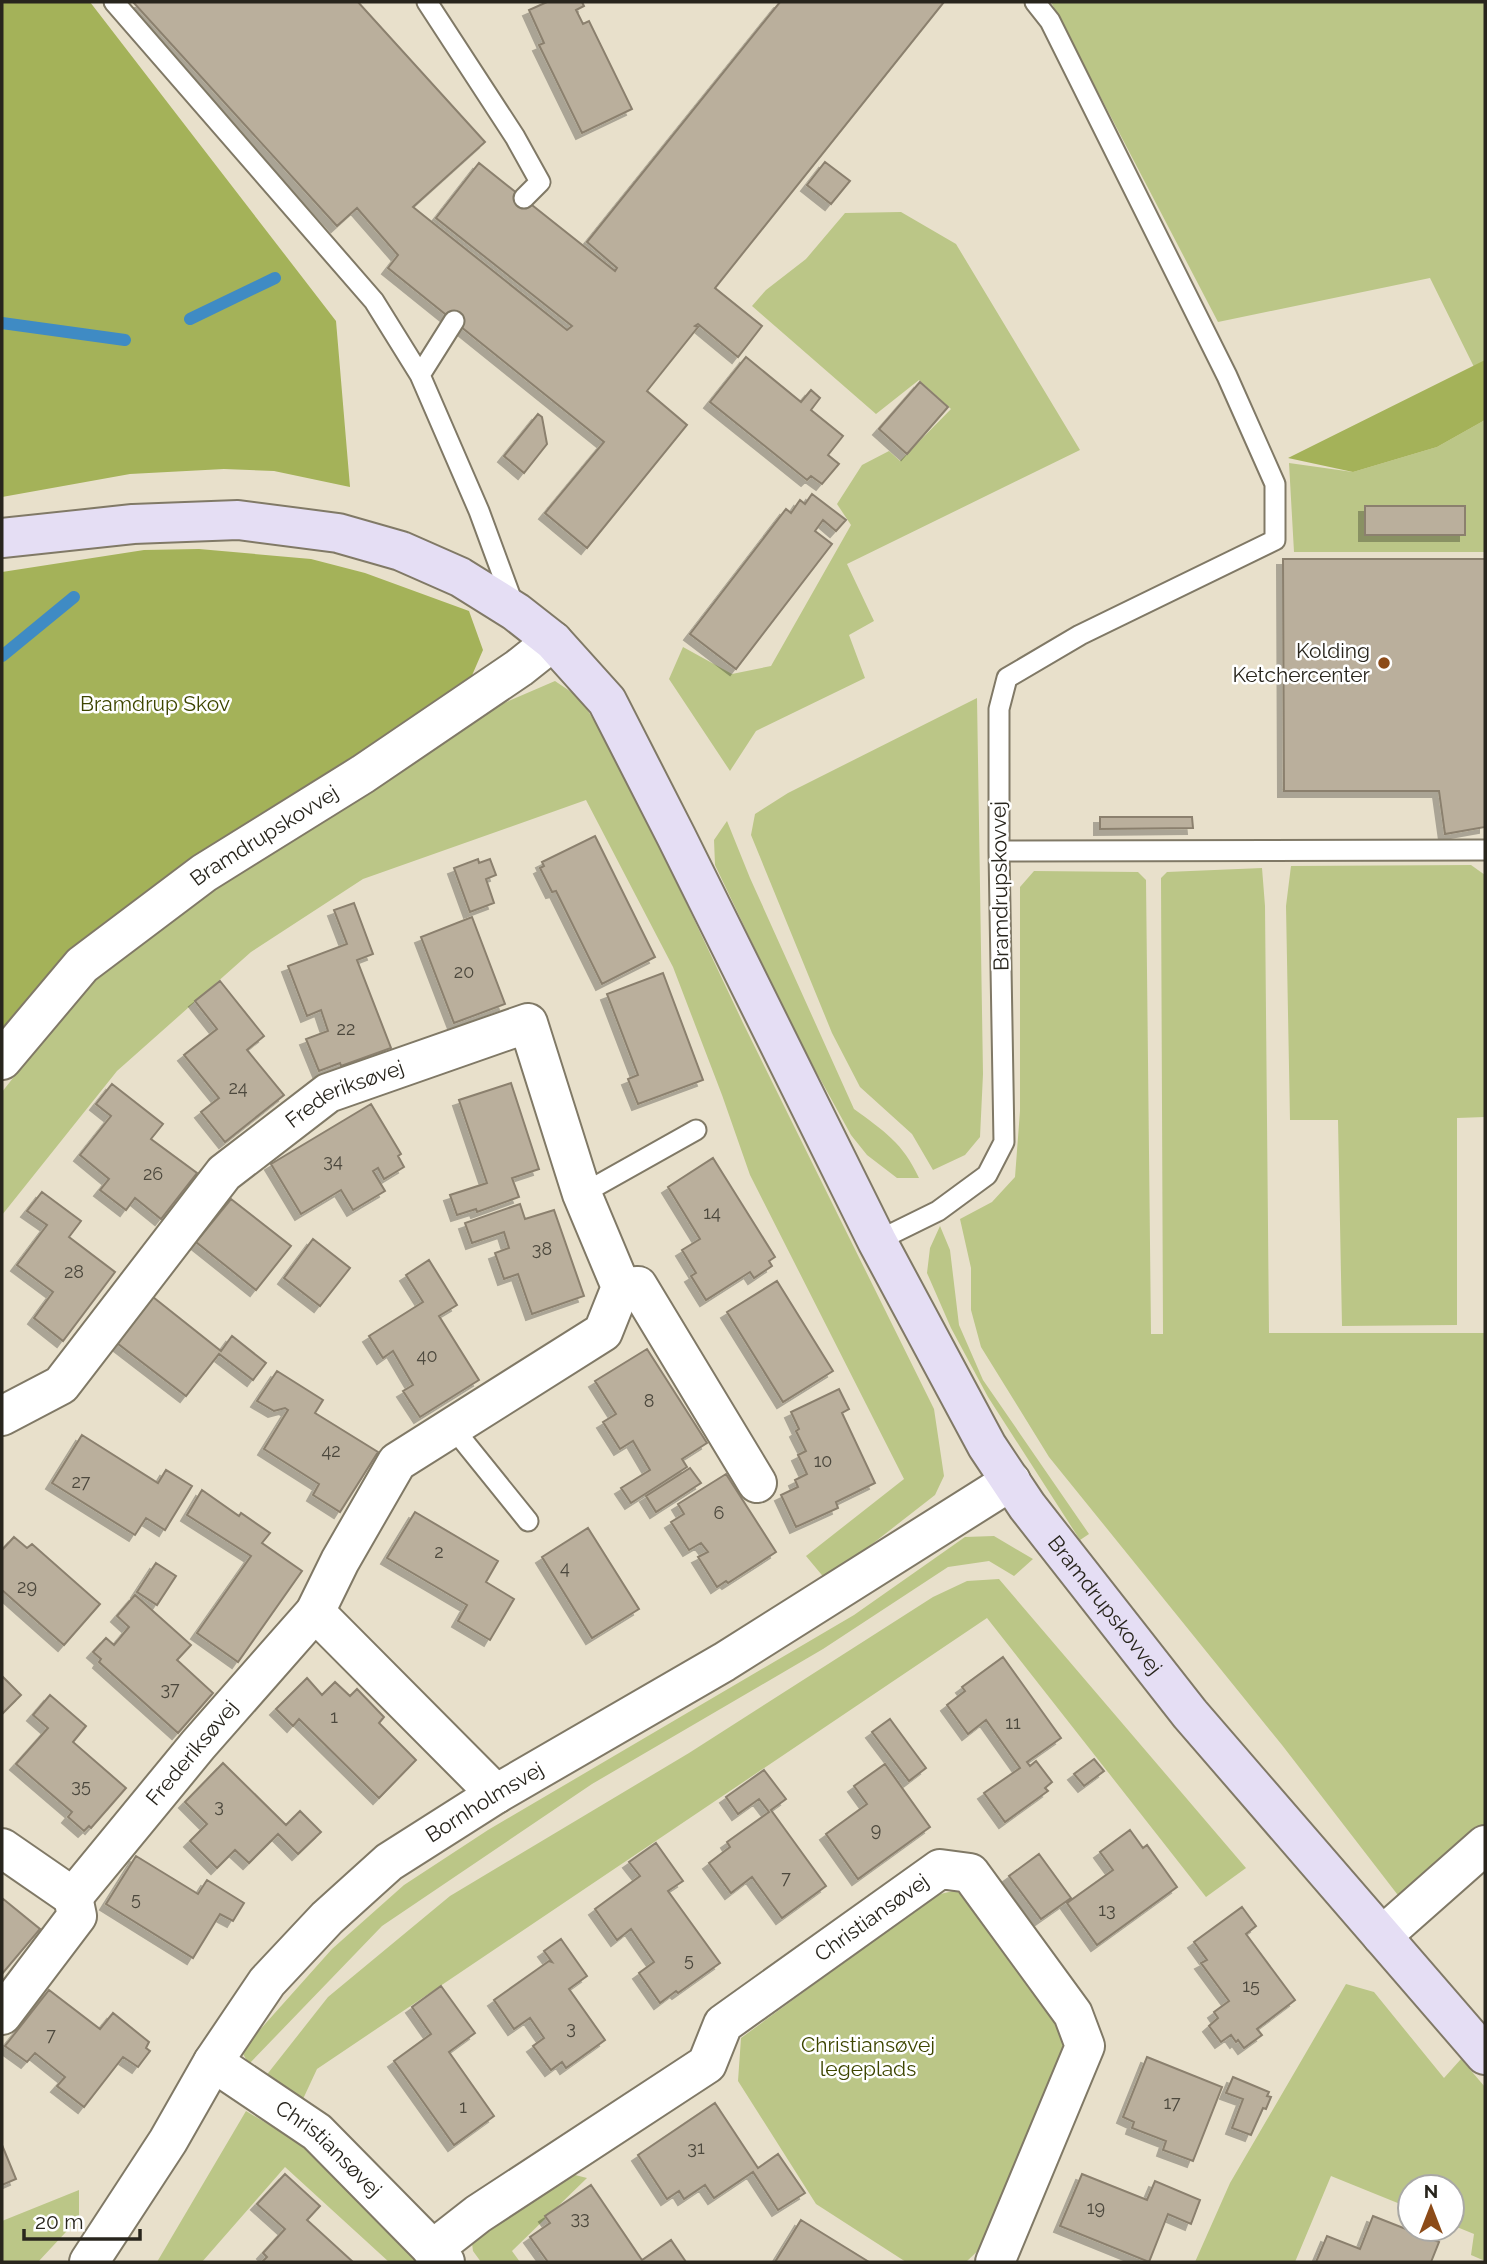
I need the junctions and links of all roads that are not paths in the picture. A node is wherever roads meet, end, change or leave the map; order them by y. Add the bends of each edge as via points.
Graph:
1 (114, 2) edge
2 (427, 2) edge
3 (1035, 2) edge
4 (524, 198) dead end
5 (454, 321) dead end
6 (420, 375) junction
7 (2, 538) edge
8 (516, 612) junction
9 (553, 641) junction
10 (1485, 850) edge
11 (999, 851) junction
12 (2, 1060) edge
13 (696, 1130) dead end
14 (582, 1194) junction
15 (877, 1241) junction
16 (621, 1287) junction
17 (2, 1416) edge
18 (453, 1427) junction
19 (1011, 1481) junction
20 (757, 1483) dead end
21 (527, 1521) dead end
22 (315, 1612) junction
23 (496, 1794) junction
24 (1485, 1844) edge
25 (2, 1848) edge
26 (72, 1897) junction
27 (1382, 1936) junction
28 (2, 2015) edge
29 (1485, 2055) edge
30 (213, 2062) junction
31 (439, 2256) edge
32 (89, 2262) edge
33 (995, 2262) edge

1 - 6 lane via 374,301
2 - 4 lane via 540,182
3 - 11 lane, Bramdrupskovvej via 1050,21 1227,376 1275,484 1275,540 1080,635 1007,677 999,709
5 - 6 lane
6 - 8 lane via 480,511
7 - 8 street, Bramdrupskovvej via 133,524 238,520 338,533 401,551 460,577
8 - 9 street, Bramdrupskovvej
9 - 12 street, Bramdrupskovvej via 363,774 204,873 82,965
9 - 15 street, Bramdrupskovvej via 607,701
10 - 11 lane
11 - 15 lane, Bramdrupskovvej via 1004,1142 987,1175 946,1206
13 - 14 lane
14 - 16 street, Frederiksøvej
14 - 17 street, Frederiksøvej via 528,1023 328,1093 224,1173 61,1385
15 - 19 street, Bramdrupskovvej via 987,1446
16 - 18 street, Frederiksøvej via 603,1332
16 - 20 street via 638,1286
18 - 21 lane
18 - 22 street, Frederiksøvej via 397,1462
19 - 23 street, Bornholmsvej via 724,1662
19 - 27 street, Bramdrupskovvej via 1190,1714
22 - 23 street
22 - 26 street, Frederiksøvej
23 - 30 street, Bornholmsvej via 389,1862 327,1918 267,1982
24 - 27 street
25 - 26 street
26 - 28 street via 76,1916
27 - 29 street, Bramdrupskovvej
30 - 31 street, Christiansøvej via 317,2132
30 - 32 street, Bornholmsvej
31 - 33 street, Christiansøvej via 478,2214 707,2064 723,2024 940,1869 970,1873 1073,2014 1085,2046

